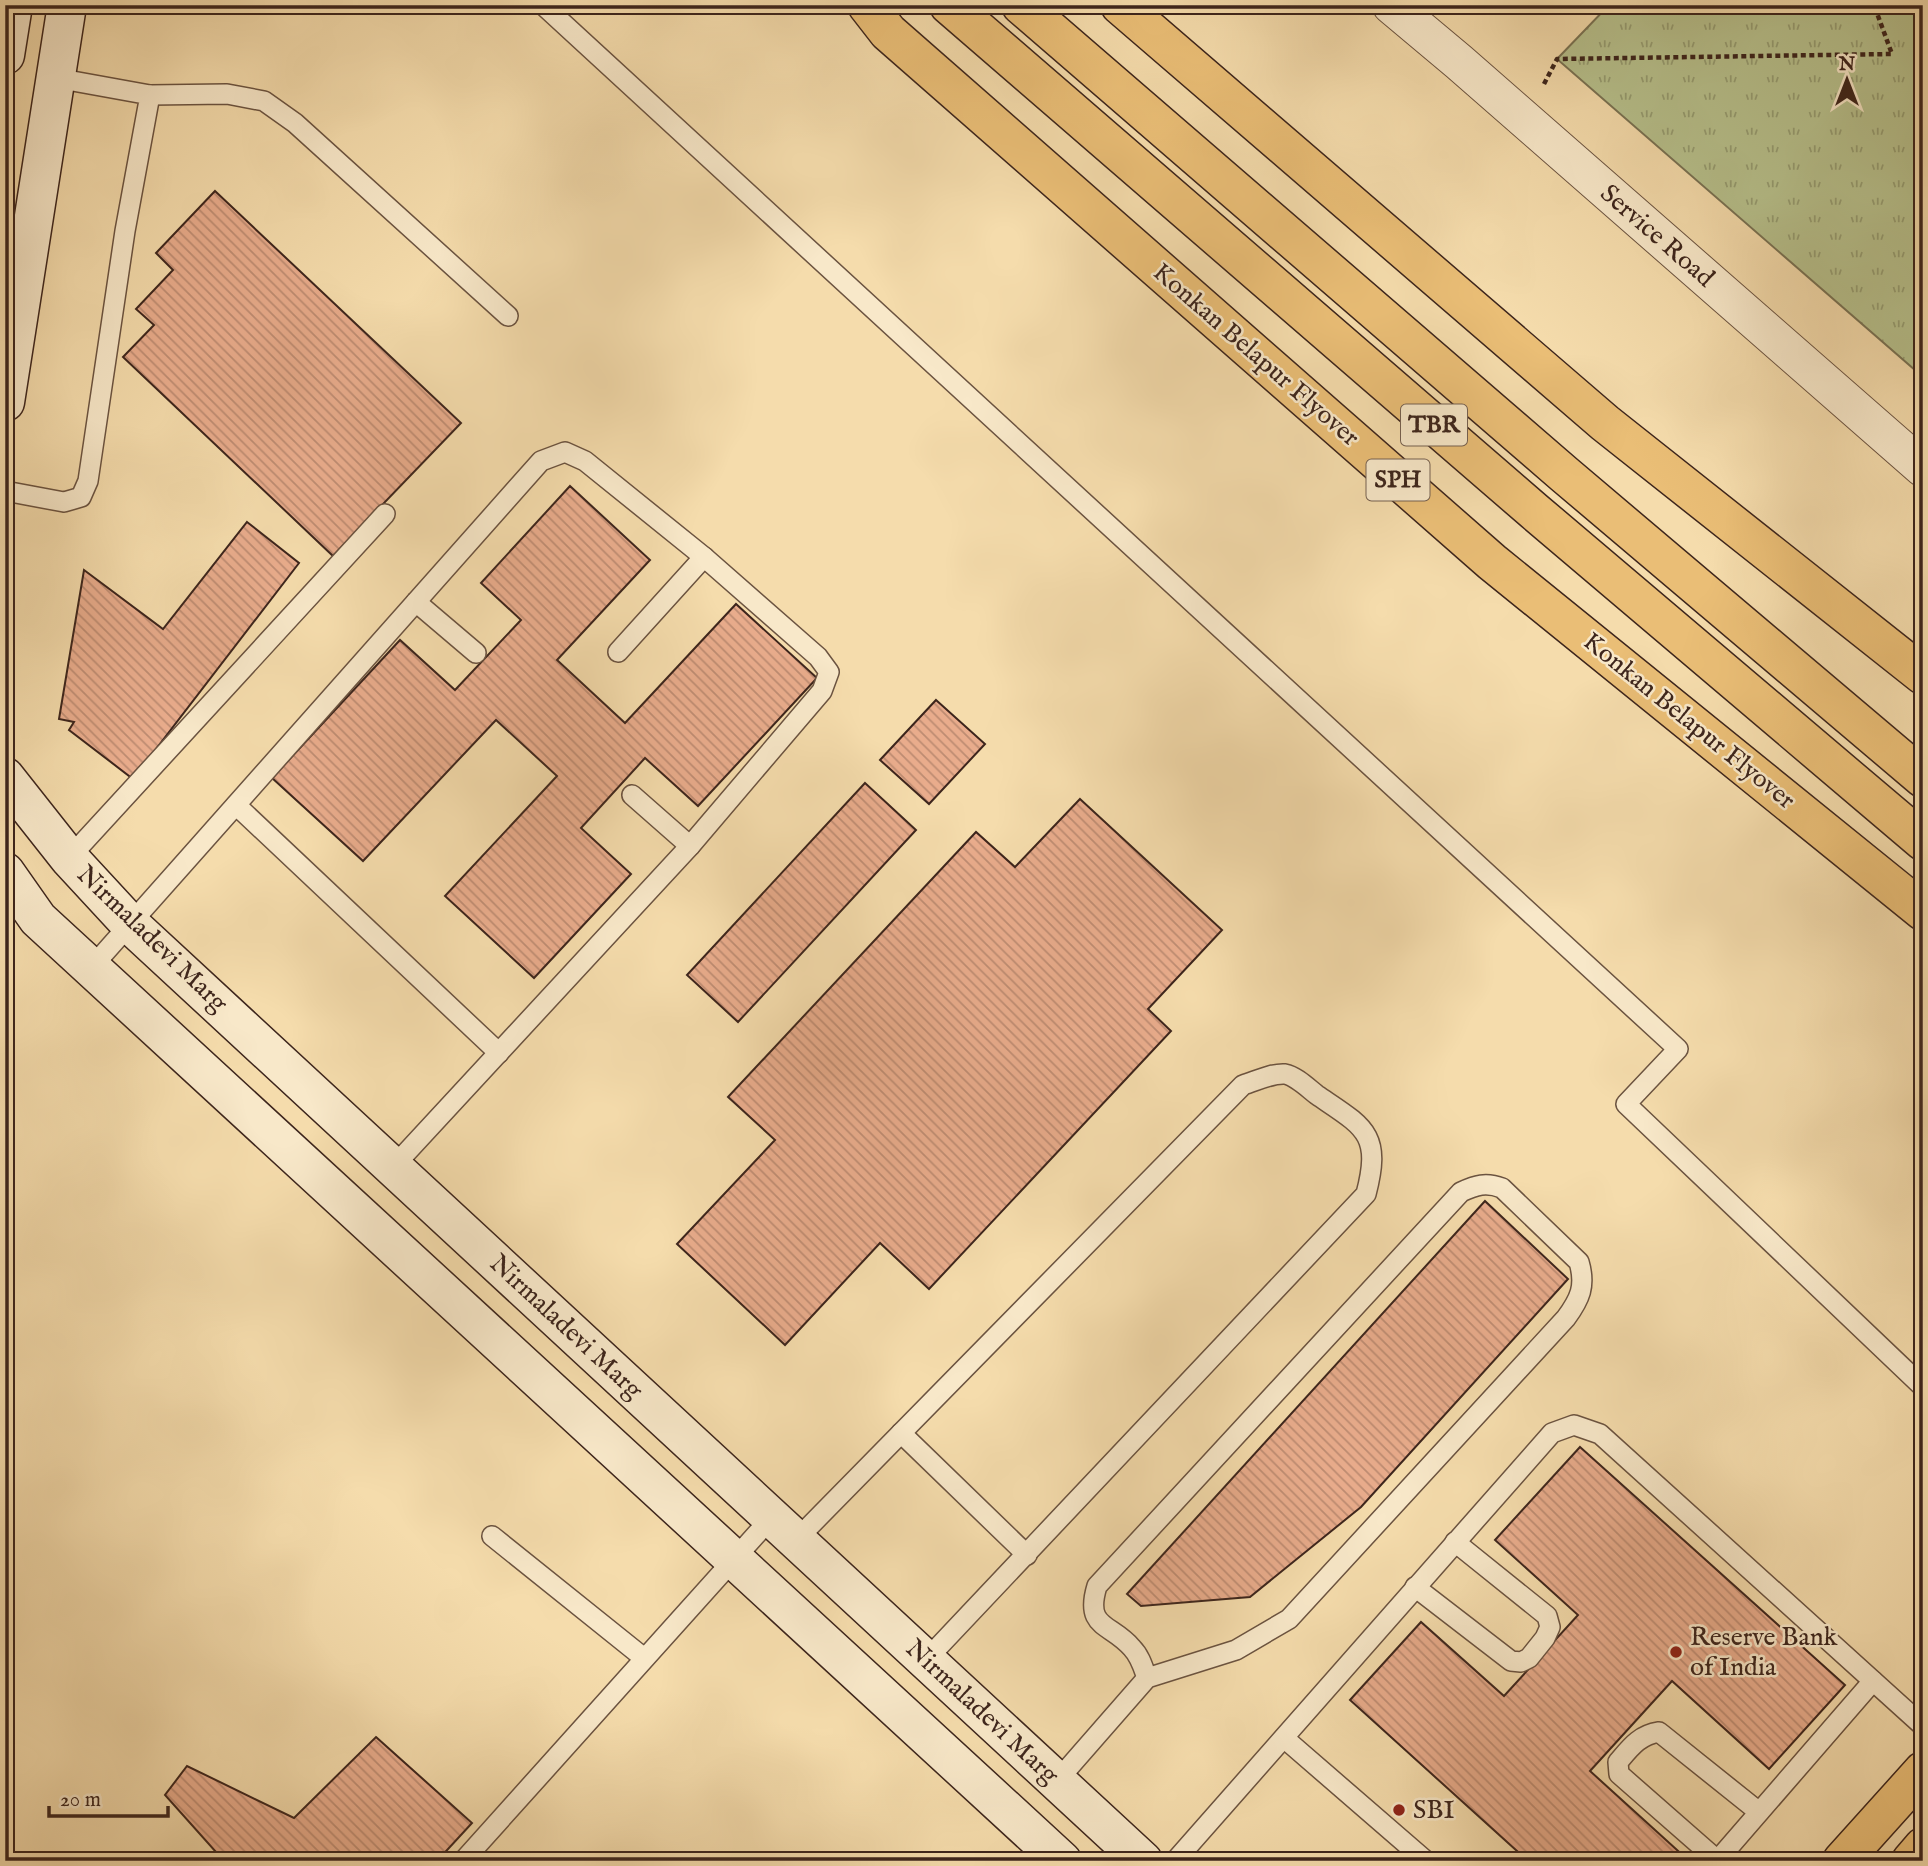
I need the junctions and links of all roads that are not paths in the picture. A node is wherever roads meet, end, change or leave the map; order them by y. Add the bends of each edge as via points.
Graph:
1 (13, 5) edge
2 (67, 5) edge
3 (543, 5) edge
4 (949, 5) edge
5 (1021, 5) edge
6 (1121, 5) edge
7 (1391, 5) edge
8 (877, 18) edge
9 (5, 55) edge
10 (56, 78) junction
11 (150, 95) junction
12 (508, 316) dead end
13 (5, 402) edge
14 (1923, 468) edge
15 (5, 491) edge
16 (385, 514) dead end
17 (704, 557) junction
18 (416, 603) junction
19 (618, 652) dead end
20 (476, 653) dead end
21 (1923, 675) edge
22 (5, 777) edge
23 (1923, 778) edge
24 (632, 795) dead end
25 (236, 805) junction
26 (1923, 841) edge
27 (690, 846) junction
28 (69, 858) junction
29 (5, 872) edge
30 (1923, 911) edge
31 (130, 924) junction
32 (91, 968) junction
33 (499, 1053) junction
34 (393, 1167) junction
35 (1923, 1387) edge
36 (901, 1433) junction
37 (784, 1528) junction
38 (492, 1536) dead end
39 (1455, 1542) junction
40 (1027, 1555) junction
41 (733, 1558) junction
42 (1415, 1587) junction
43 (643, 1658) junction
44 (926, 1660) junction
45 (1147, 1678) junction
46 (1873, 1681) junction
47 (1923, 1726) edge
48 (1284, 1738) junction
49 (1923, 1771) edge
50 (1057, 1782) junction
51 (1759, 1812) junction
52 (1923, 1847) edge
53 (1717, 1860) edge
54 (463, 1861) edge
55 (1062, 1861) edge
56 (1143, 1861) edge
57 (1175, 1861) edge
58 (1426, 1861) edge
59 (1842, 1861) edge
60 (1911, 1861) edge

1 - 9 main road
2 - 10 main road
3 - 35 lane via 1678,1049 1626,1104
4 - 26 main road, TBR
5 - 23 main road, TBR
6 - 21 main road via 1605,423
7 - 14 street, Service Road
8 - 30 main road, Konkan Belapur Flyover / SPH via 1492,562
10 - 11 lane
10 - 13 main road
11 - 12 lane via 227,94 264,101 295,123
11 - 15 lane via 88,481 81,497 64,502
16 - 28 lane
17 - 18 lane via 585,461 565,452 541,461
17 - 19 lane
17 - 27 lane via 818,656 829,672 822,691
18 - 20 lane
18 - 25 lane
22 - 28 main road, Nirmaladevi Marg
24 - 27 lane
25 - 31 lane
25 - 33 lane
27 - 33 lane
28 - 31 main road, Nirmaladevi Marg
29 - 32 main road, Nirmaladevi Marg via 38,919
31 - 32 lane
31 - 34 main road, Nirmaladevi Marg
32 - 41 main road, Nirmaladevi Marg
33 - 34 lane
34 - 37 main road, Nirmaladevi Marg
36 - 37 lane
36 - 40 lane
36 - 40 lane via 1243,1085 1288,1074 1360,1124 1373,1150 1366,1194
37 - 41 lane
37 - 44 main road, Nirmaladevi Marg
38 - 43 lane
39 - 42 lane
39 - 42 lane via 1547,1616 1550,1627 1545,1639 1529,1658 1511,1661
39 - 46 lane via 1552,1433 1574,1425 1600,1434
40 - 44 lane
41 - 43 lane
41 - 55 main road, Nirmaladevi Marg
42 - 48 lane
43 - 54 lane
44 - 50 main road, Nirmaladevi Marg
45 - 45 lane via 1236,1650 1289,1619 1575,1306 1583,1290 1579,1262 1502,1188 1489,1183 1461,1192 1097,1586 1092,1604 1097,1619 1131,1646
45 - 50 lane
46 - 47 lane
46 - 51 lane
48 - 57 lane
48 - 58 lane
49 - 59 main road
50 - 56 main road, Nirmaladevi Marg
51 - 53 lane
51 - 53 lane via 1659,1732 1648,1733 1630,1747 1618,1762 1619,1774
52 - 60 main road

